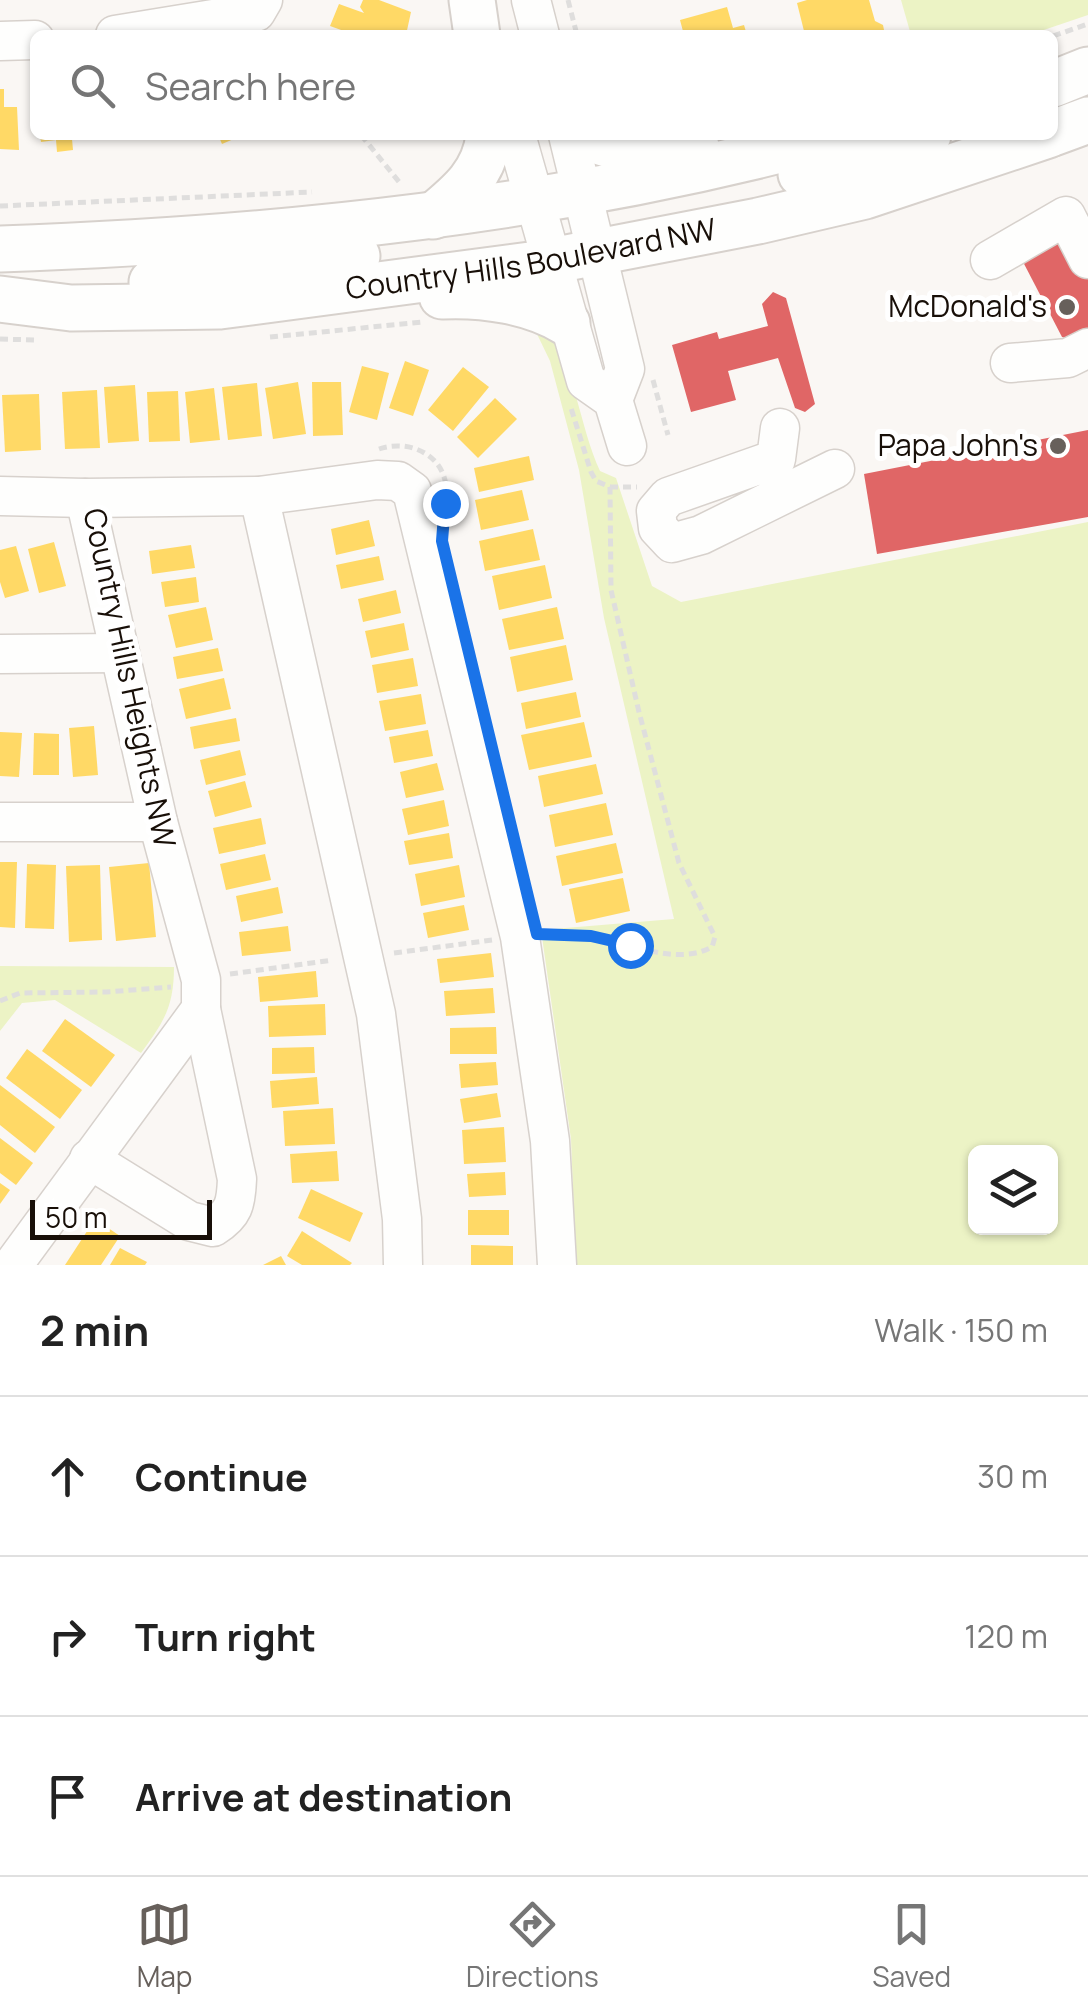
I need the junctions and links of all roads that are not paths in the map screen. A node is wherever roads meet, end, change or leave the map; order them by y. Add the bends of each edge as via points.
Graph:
1 (262, 0) edge
2 (476, 0) edge
3 (530, 0) edge
4 (145, 30) edge
5 (477, 30) edge
6 (487, 30) edge
7 (539, 30) edge
8 (30, 40) edge
9 (0, 41) edge
10 (1088, 68) edge
11 (1058, 75) edge
12 (1058, 82) edge
13 (1088, 120) edge
14 (1058, 131) edge
15 (488, 140) edge
16 (517, 140) edge
17 (569, 140) edge
18 (595, 140) edge
19 (724, 140) edge
20 (819, 140) edge
21 (912, 140) edge
22 (1032, 140) edge
23 (417, 201) junction
24 (591, 225) junction
25 (543, 228) junction
26 (0, 249) edge
27 (1088, 258) edge
28 (990, 260) dead end
29 (8, 299) edge
30 (235, 304) junction
31 (567, 323) junction
32 (1088, 348) edge
33 (1010, 363) dead end
34 (613, 400) junction
35 (780, 428) dead end
36 (627, 446) dead end
37 (836, 469) dead end
38 (0, 496) edge
39 (258, 496) junction
40 (85, 498) junction
41 (120, 653) junction
42 (0, 654) edge
43 (0, 822) edge
44 (158, 822) junction
45 (190, 998) junction
46 (88, 1159) junction
47 (13, 1265) edge
48 (403, 1265) edge
49 (557, 1265) edge

1 - 4 street via 256,12
2 - 5 main road
2 - 6 street
3 - 7 street
8 - 9 street
10 - 11 main road
10 - 12 main road
13 - 14 main road, Country Hills Boulevard NW
15 - 23 main road via 479,172 459,194
16 - 25 street
17 - 24 street
18 - 19 main road via 658,150
20 - 24 main road, Country Hills Boulevard NW via 761,156
21 - 24 main road via 757,187
22 - 24 main road, Country Hills Boulevard NW via 866,196 758,221
23 - 25 main road, Country Hills Boulevard NW
23 - 26 main road, Country Hills Boulevard NW via 300,232
24 - 25 main road, Country Hills Boulevard NW
24 - 25 main road via 570,214
24 - 34 street via 624,369
25 - 29 main road
25 - 30 main road, Country Hills Boulevard NW
25 - 31 street
27 - 28 street via 1066,216
29 - 30 main road, Country Hills Boulevard NW via 71,308
30 - 31 main road via 458,295 535,308
31 - 34 street via 586,381
32 - 33 street via 1068,358
34 - 36 street
35 - 37 street via 776,459 668,497 656,511 658,528 672,543 702,536
38 - 40 street
39 - 40 street, Country Hills Heights NW
39 - 48 street via 376,1014
39 - 49 street, Country Hills Heights NW via 377,480 398,481 412,491 520,937 550,1142
40 - 41 street, Country Hills Heights NW
41 - 42 street
41 - 44 street, Country Hills Heights NW
43 - 44 street
44 - 45 street, Country Hills Heights NW via 201,980
45 - 46 street
45 - 46 street, Country Hills Heights NW via 237,1179 230,1216 212,1227 189,1221
46 - 47 street

